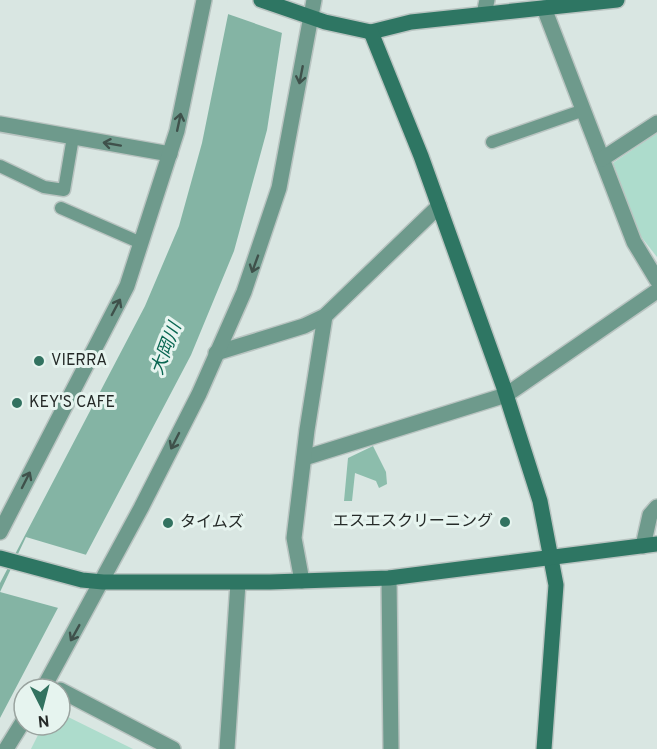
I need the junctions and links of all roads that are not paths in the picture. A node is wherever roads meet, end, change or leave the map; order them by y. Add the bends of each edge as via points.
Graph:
1 (204, 0) edge
2 (261, 0) edge
3 (314, 0) edge
4 (617, 0) edge
5 (486, 7) edge
6 (544, 8) junction
7 (312, 17) junction
8 (371, 32) junction
9 (584, 110) junction
10 (657, 123) edge
11 (0, 124) edge
12 (73, 137) junction
13 (492, 142) dead end
14 (170, 154) junction
15 (602, 159) junction
16 (0, 166) edge
17 (439, 206) junction
18 (61, 208) dead end
19 (141, 243) junction
20 (657, 280) edge
21 (657, 291) edge
22 (325, 316) junction
23 (216, 353) junction
24 (506, 395) junction
25 (304, 458) junction
26 (657, 507) edge
27 (0, 532) edge
28 (650, 545) edge
29 (552, 557) junction
30 (4, 560) edge
31 (389, 578) junction
32 (302, 581) junction
33 (103, 582) junction
34 (238, 583) junction
35 (57, 677) edge
36 (72, 698) edge
37 (172, 749) edge
38 (227, 749) edge
39 (391, 749) edge
40 (544, 749) edge

14 -> 1 street
2 - 7 street
3 - 7 street
4 - 6 street
5 - 6 street
5 - 8 street
6 - 9 street
7 - 8 street
7 -> 23 street via 279,188 244,292
8 - 17 street
9 - 13 lane
9 - 15 street
10 - 15 street
11 - 12 street
14 -> 12 street
12 - 16 lane via 63,190 44,187
14 - 19 street
15 - 20 street via 634,242
17 - 22 street
17 - 24 street
18 - 19 lane
27 -> 19 street via 76,374 127,286
21 - 24 street
22 - 23 street
22 - 25 street
23 -> 33 street
24 - 25 street
24 - 29 street via 540,501
25 - 32 street via 294,538
26 - 28 street via 650,515
28 - 29 street
29 - 31 street
29 - 40 street via 556,585
30 - 33 street
31 - 32 street
31 - 39 street
32 - 34 street
33 - 34 street
33 -> 35 street
34 - 38 street
36 - 37 street

